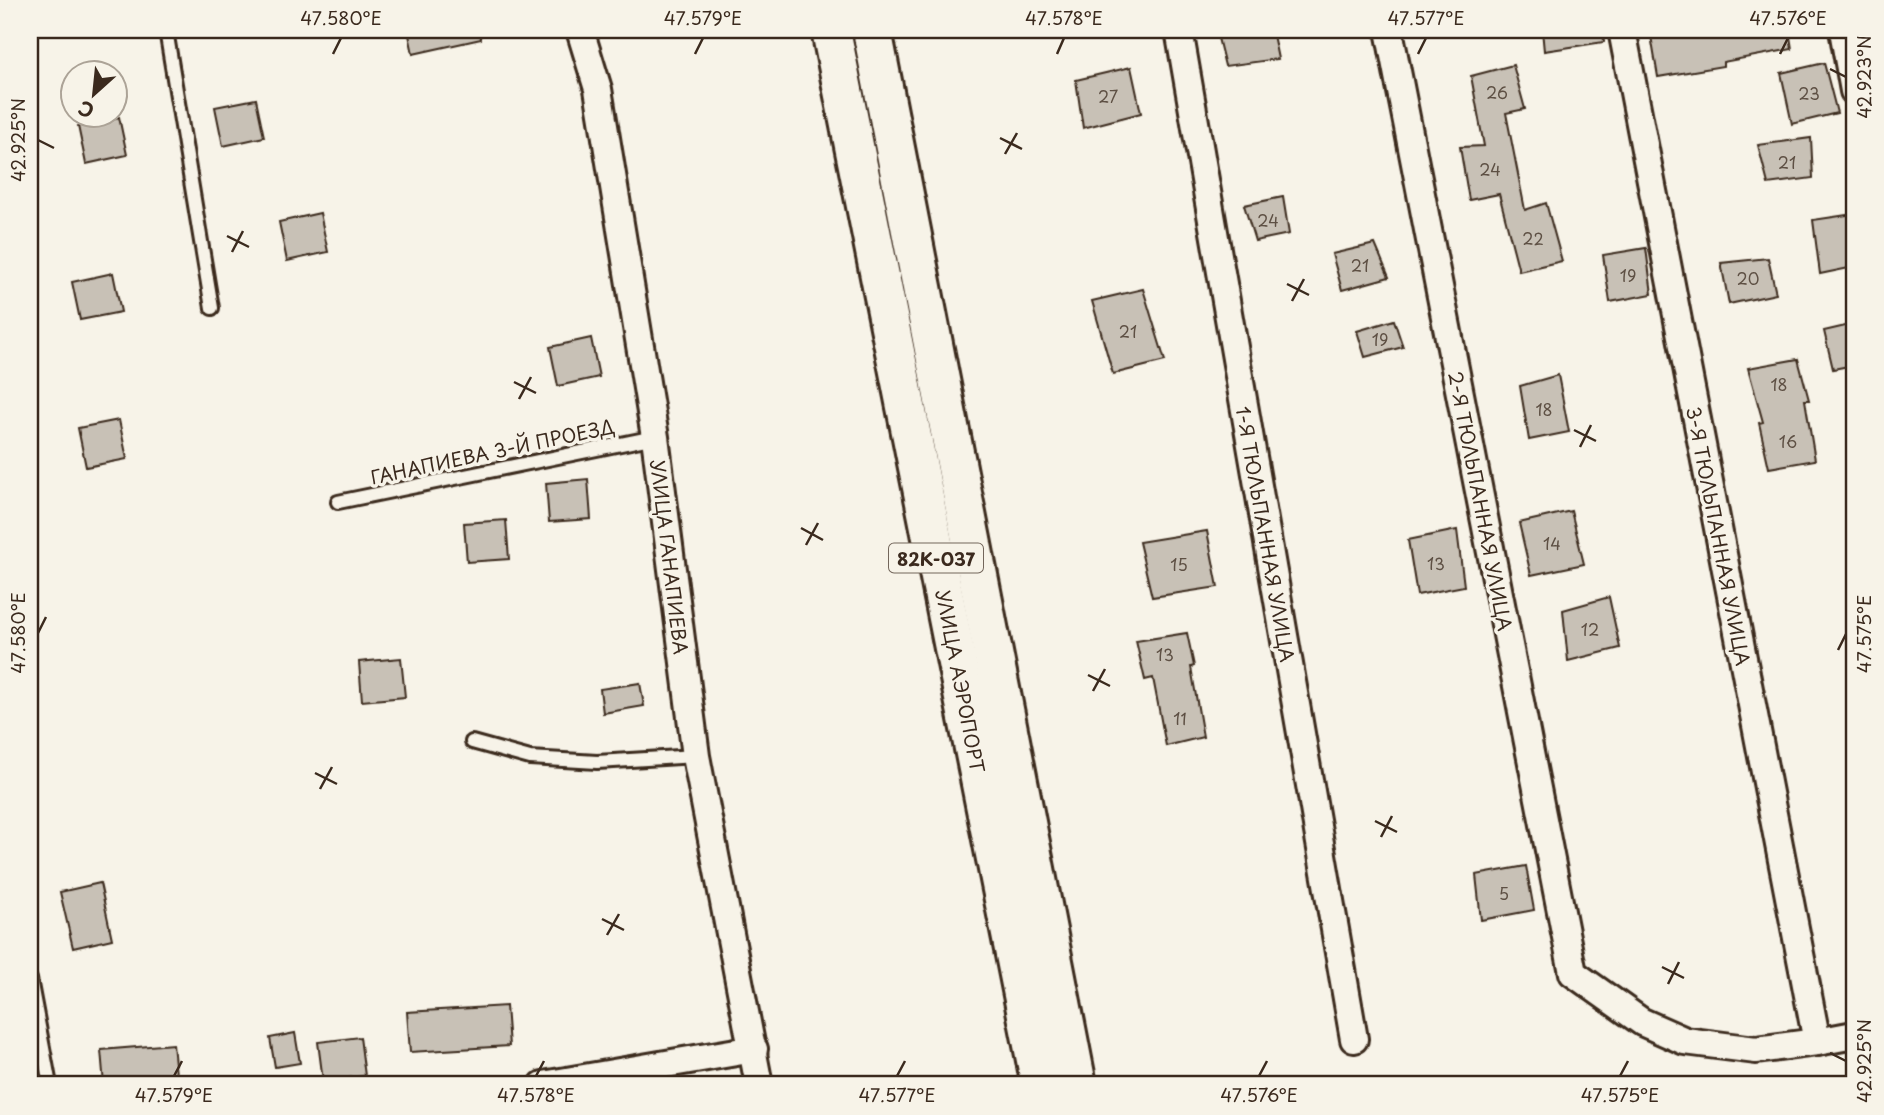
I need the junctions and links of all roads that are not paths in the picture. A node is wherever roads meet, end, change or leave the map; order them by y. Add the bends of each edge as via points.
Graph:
1 (166, 30) edge
2 (580, 30) edge
3 (831, 30) edge
4 (872, 30) edge
5 (1178, 30) edge
6 (1390, 30) edge
7 (1622, 30) edge
8 (1843, 30) edge
9 (1854, 90) edge
10 (212, 308) dead end
11 (654, 437) junction
12 (338, 502) dead end
13 (472, 742) dead end
14 (696, 756) junction
15 (30, 979) edge
16 (1854, 1035) edge
17 (1354, 1039) dead end
18 (1817, 1042) junction
19 (754, 1049) junction
20 (50, 1085) edge
21 (543, 1085) edge
22 (760, 1085) edge
23 (1041, 1085) edge
24 (1077, 1085) edge

1 - 10 lane
2 - 11 street, УЛИЦА ГАНАПИЕВА via 598,89
3 - 23 main road, УЛИЦА АЭРОПОРТ / 82К-037
4 - 24 main road, УЛИЦА АЭРОПОРТ
5 - 17 street, 1-Я ТЮЛЬПАННАЯ УЛИЦА
6 - 18 street, 2-Я ТЮЛЬПАННАЯ УЛИЦА via 1573,973 1642,1022 1685,1041 1756,1050
7 - 18 street, 3-Я ТЮЛЬПАННАЯ УЛИЦА
8 - 9 street
11 - 12 lane, ГАНАПИЕВА 3-Й ПРОЕЗД
11 - 14 street, УЛИЦА ГАНАПИЕВА
13 - 14 lane via 530,758 597,762
14 - 19 street, УЛИЦА ГАНАПИЕВА
15 - 20 lane
16 - 18 street
19 - 21 street
19 - 22 street, УЛИЦА ГАНАПИЕВА

